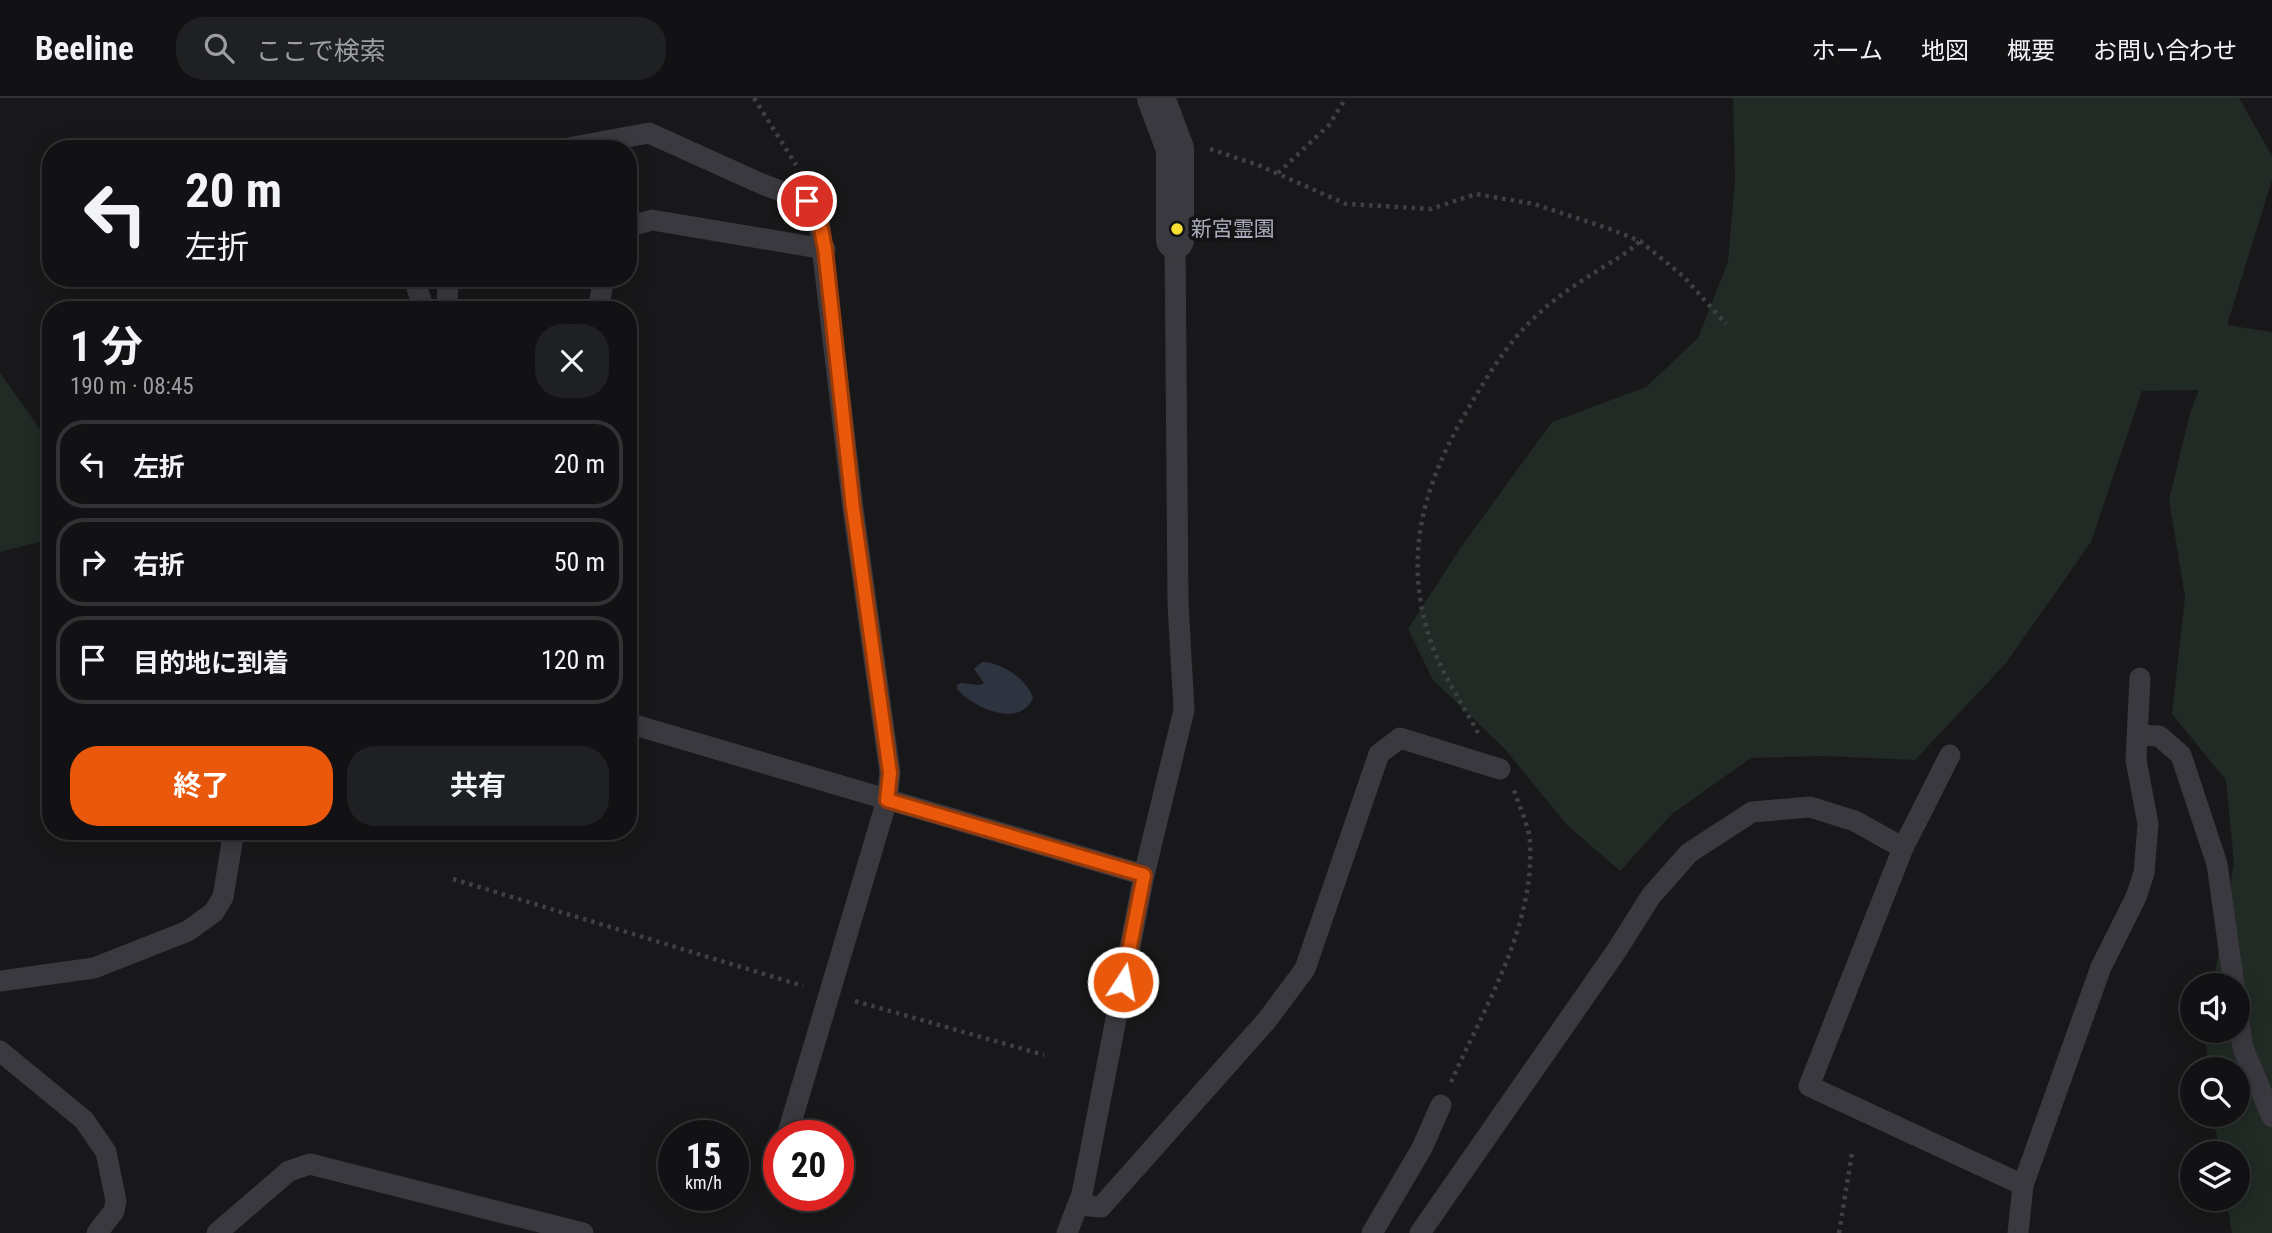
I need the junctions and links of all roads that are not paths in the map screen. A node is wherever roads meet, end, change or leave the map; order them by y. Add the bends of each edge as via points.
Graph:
1 (1156, 98) edge
2 (612, 140) edge
3 (637, 224) edge
4 (1175, 240) joint
5 (825, 249) junction
6 (2140, 678) dead end
7 (637, 726) edge
8 (2138, 735) junction
9 (1950, 755) dead end
10 (1500, 769) road end
11 (887, 800) junction
12 (232, 840) edge
13 (1903, 848) junction
14 (1144, 875) junction
15 (2232, 973) edge
16 (0, 981) edge
17 (2242, 1043) edge
18 (0, 1051) edge
19 (1441, 1105) road end
20 (2272, 1118) edge
21 (792, 1120) edge
22 (2023, 1185) junction
23 (1078, 1205) junction
24 (97, 1233) edge
25 (216, 1233) edge
26 (583, 1233) edge
27 (1067, 1233) edge
28 (1372, 1233) edge
29 (1420, 1233) edge
30 (2018, 1233) edge

1 - 4 street via 1175,149
2 - 5 lane via 649,133 807,201 818,213
3 - 5 lane via 652,220
4 - 14 lane via 1178,603 1184,710
5 - 11 lane via 853,508 890,773
6 - 8 lane
7 - 11 lane
8 - 15 lane via 2158,736 2181,755 2217,864
8 - 22 lane via 2136,760 2148,824 2144,873 2101,967
9 - 13 lane
10 - 23 lane via 1400,738 1379,754 1305,969 1267,1020 1101,1207
11 - 14 lane
11 - 21 lane
12 - 16 lane via 223,897 214,912 188,931 94,968
13 - 22 lane via 1809,1086
13 - 29 lane via 1855,821 1810,807 1752,812 1689,853 1651,896
14 - 23 lane
17 - 20 lane
18 - 24 lane via 84,1119 106,1152 116,1201
19 - 28 lane via 1422,1148
22 - 30 lane
23 - 27 lane
25 - 26 lane via 289,1171 310,1164

